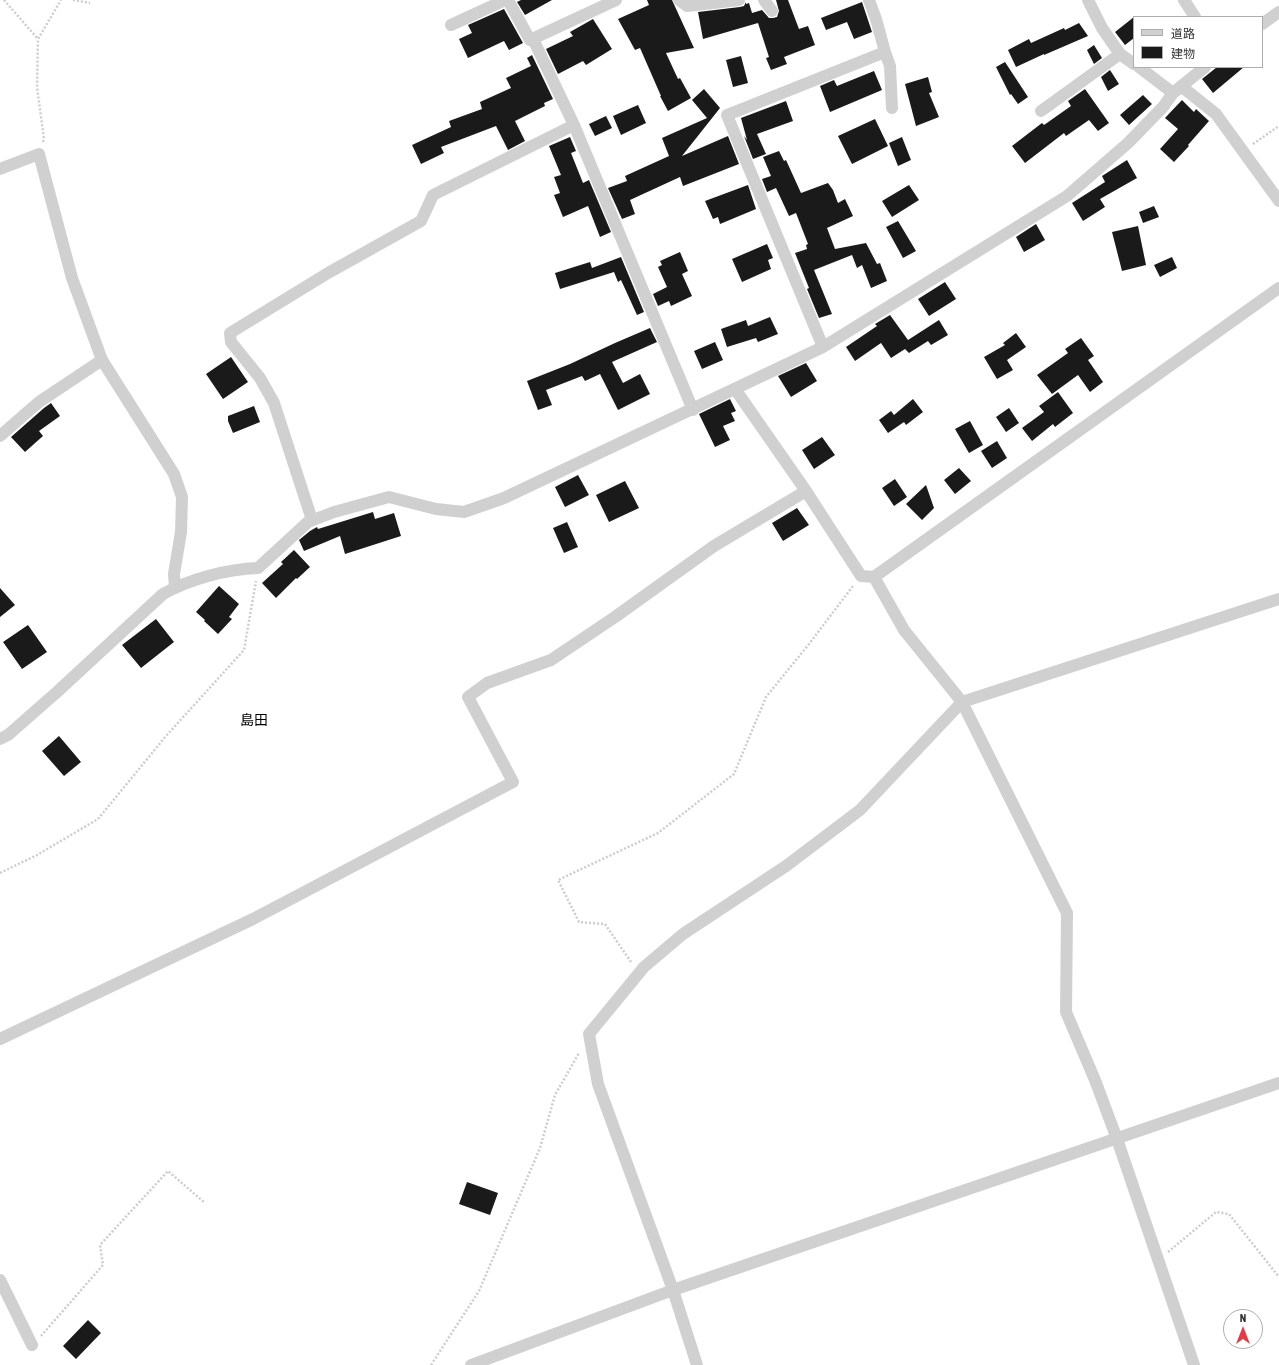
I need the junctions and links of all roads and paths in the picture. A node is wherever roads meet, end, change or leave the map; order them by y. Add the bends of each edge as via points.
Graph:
1 (4, 0) edge
2 (61, 0) edge
3 (73, 0) edge
4 (505, 0) edge
5 (508, 0) edge
6 (616, 0) edge
7 (679, 0) edge
8 (739, 0) edge
9 (764, 0) edge
10 (870, 0) edge
11 (1088, 0) edge
12 (1184, 0) edge
13 (90, 3) dead end
14 (772, 12) dead end
15 (1279, 12) edge
16 (1194, 16) edge
17 (1263, 23) edge
18 (452, 25) dead end
19 (38, 39) junction
20 (533, 40) junction
21 (885, 52) junction
22 (1120, 54) junction
23 (1133, 63) edge
24 (1141, 68) edge
25 (1204, 68) edge
26 (1177, 89) junction
27 (892, 108) dead end
28 (1041, 111) dead end
29 (574, 125) junction
30 (1279, 126) edge
31 (1243, 152) junction
32 (39, 154) junction
33 (0, 169) edge
34 (1279, 201) edge
35 (1279, 288) edge
36 (823, 347) junction
37 (102, 360) junction
38 (735, 389) junction
39 (693, 410) junction
40 (0, 436) edge
41 (806, 491) junction
42 (312, 520) junction
43 (258, 568) junction
44 (861, 576) junction
45 (874, 577) junction
46 (175, 588) junction
47 (1279, 599) edge
48 (962, 702) junction
49 (0, 739) edge
50 (0, 873) edge
51 (639, 975) junction
52 (589, 1034) junction
53 (0, 1039) edge
54 (1279, 1083) edge
55 (1117, 1139) junction
56 (205, 1203) dead end
57 (1159, 1260) junction
58 (1279, 1277) edge
59 (0, 1280) edge
60 (673, 1290) junction
61 (32, 1345) joint
62 (431, 1365) edge
63 (471, 1365) edge
64 (697, 1365) edge
65 (1194, 1365) edge

1 - 19 path
2 - 19 path
3 - 13 path
4 - 18 street
5 - 20 street via 530,40
6 - 20 street
7 - 8 street via 687,6
9 - 14 street
10 - 21 street
11 - 22 street via 1102,28
12 - 16 street
15 - 17 street
19 - 32 path via 37,87 44,139
20 - 29 street
21 - 27 street via 890,66
21 - 36 street via 728,115
22 - 23 street
22 - 28 street
24 - 26 street
25 - 26 street
26 - 31 street via 1216,114
26 - 36 street via 1128,143 1067,196
29 - 39 street
29 - 42 street via 433,196 421,221 328,273 230,333 231,342 260,378 274,403
30 - 31 path
31 - 34 street
32 - 33 street
32 - 37 street via 72,278
35 - 45 street
36 - 38 street
37 - 40 street via 39,402
37 - 46 street via 174,474 182,497 181,532 174,574
38 - 39 street
38 - 41 street
39 - 42 street via 504,498 464,512 436,509 389,497
41 - 44 street
41 - 53 street via 714,546 551,660 487,683 468,697 513,782 253,919
42 - 43 street
43 - 46 street via 217,574
43 - 50 path via 244,650 166,736 98,820
44 - 45 street
44 - 51 path via 766,697 734,774 658,833 558,880 579,922 605,924
45 - 48 street via 904,630
46 - 49 street via 163,594 57,692 8,735
47 - 48 street
48 - 51 street via 860,810 786,866 683,934 644,967
48 - 55 street via 1067,913 1066,1012
51 - 52 street
52 - 60 street via 598,1084
52 - 62 path via 555,1095 540,1148 479,1291
54 - 55 street
55 - 57 street
55 - 60 street
56 - 61 path via 168,1171 100,1245 103,1265
57 - 58 path via 1216,1212 1229,1214
57 - 65 street
59 - 61 street
60 - 63 street
60 - 64 street

